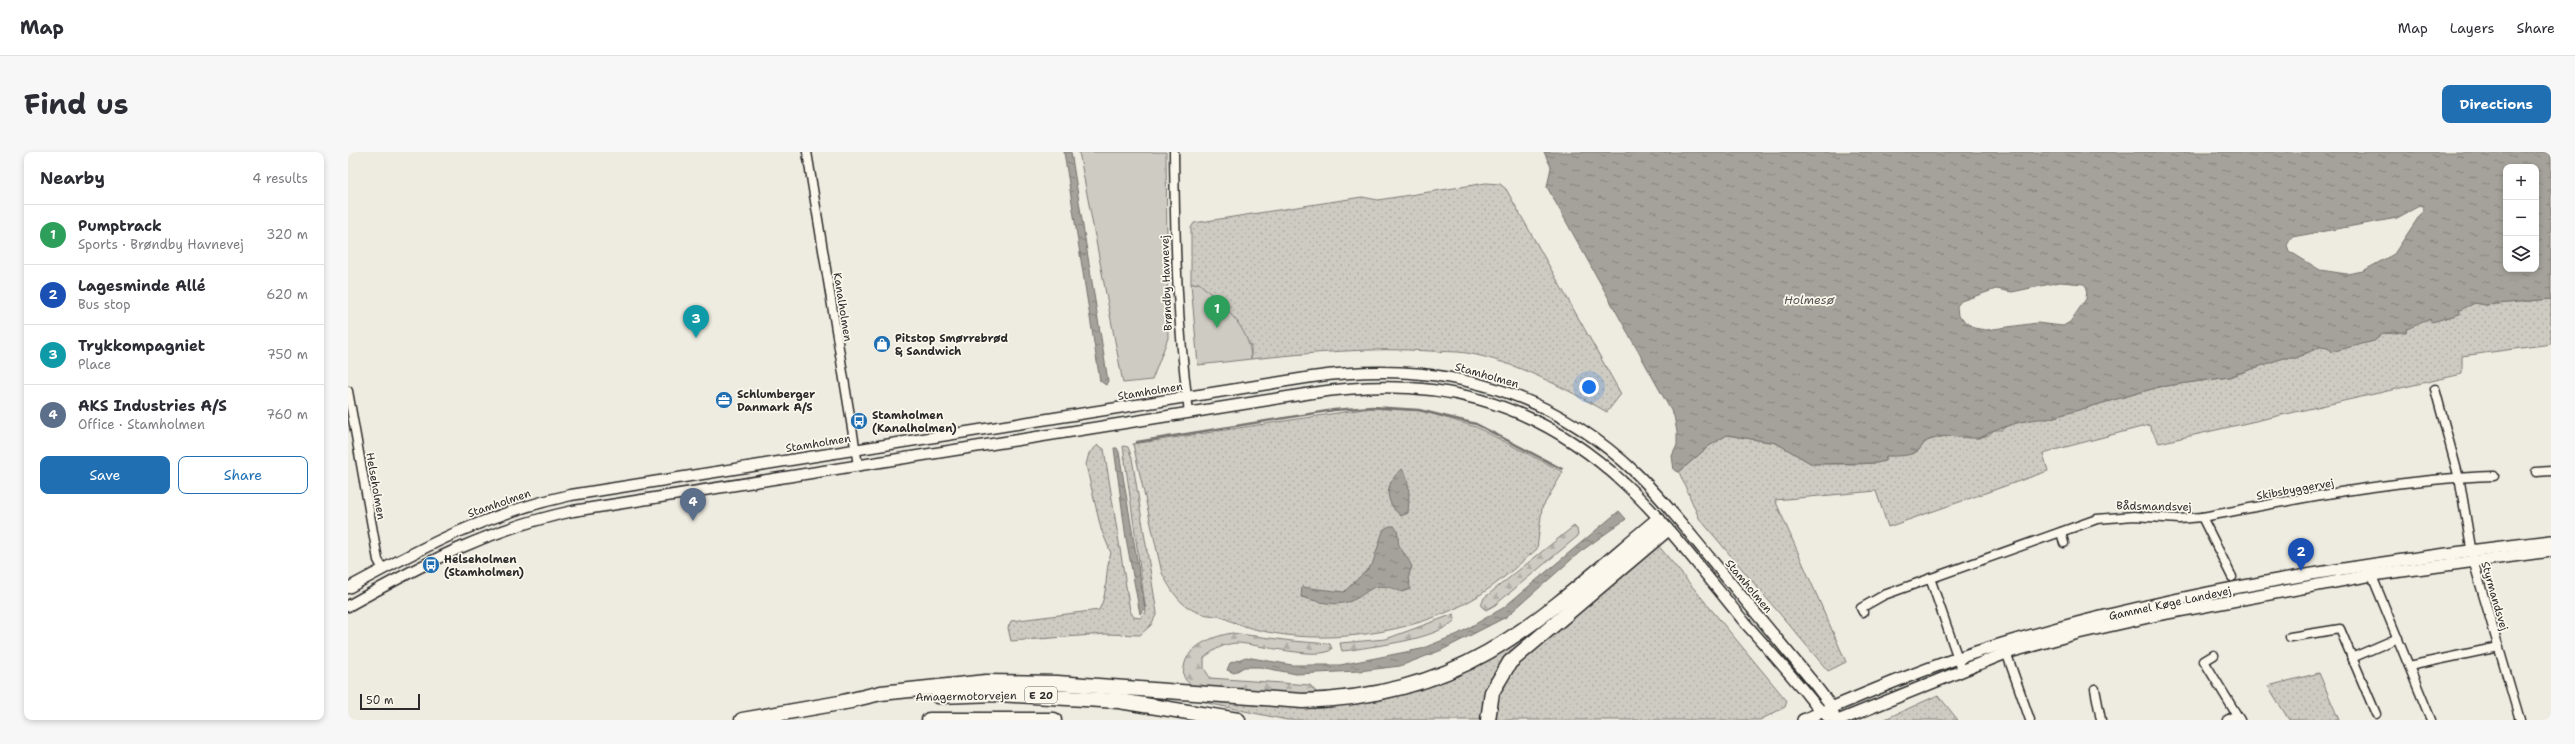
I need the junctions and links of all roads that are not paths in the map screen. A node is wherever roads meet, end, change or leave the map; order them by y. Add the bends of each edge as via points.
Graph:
1 (807, 152) edge
2 (1174, 152) edge
3 (2435, 389) dead end
4 (348, 391) edge
5 (1187, 397) junction
6 (1189, 412) junction
7 (855, 450) junction
8 (858, 465) junction
9 (2551, 471) edge
10 (2536, 472) dead end
11 (2494, 476) dead end
12 (2458, 477) junction
13 (1674, 516) junction
14 (2202, 517) junction
15 (1662, 525) junction
16 (2061, 532) junction
17 (2551, 541) edge
18 (2064, 543) dead end
19 (2551, 551) edge
20 (2472, 556) junction
21 (383, 569) junction
22 (2370, 570) junction
23 (2232, 577) dead end
24 (1930, 578) junction
25 (391, 582) junction
26 (348, 588) edge
27 (348, 606) edge
28 (1863, 612) dead end
29 (2290, 637) dead end
30 (2398, 638) junction
31 (2499, 647) junction
32 (2004, 648) junction
33 (2214, 655) dead end
34 (2354, 657) junction
35 (1958, 658) junction
36 (2409, 666) junction
37 (1962, 670) junction
38 (2095, 689) dead end
39 (843, 702) junction
40 (1832, 707) junction
41 (1821, 712) junction
42 (2376, 714) dead end
43 (2238, 717) edge
44 (742, 720) edge
45 (929, 720) edge
46 (1054, 720) edge
47 (1238, 720) edge
48 (1488, 720) edge
49 (1803, 720) edge
50 (1833, 720) edge
51 (1840, 720) edge
52 (2030, 720) edge
53 (2101, 720) edge
54 (2227, 720) edge
55 (2431, 720) edge
56 (2520, 720) edge

1 - 7 street, Kanalholmen
2 - 5 street, Brøndby Havnevej via 1176,288
3 - 12 street
4 - 21 street, Helseholmen via 378,560
5 - 6 street, Brøndby Havnevej
5 - 7 street, Stamholmen
5 - 13 street, Stamholmen via 1351,371 1393,370 1462,379 1523,398 1569,422 1598,441 1636,473
6 - 8 street, Stamholmen
6 - 15 street, Stamholmen via 1350,387 1390,386 1457,394 1518,413 1560,434 1607,467
7 - 8 street, Kanalholmen
7 - 21 street, Stamholmen via 541,502 467,526
8 - 25 street, Stamholmen via 541,518 480,538
9 - 10 street
11 - 12 street, Skibsbyggervej
12 - 14 street, Skibsbyggervej via 2362,488
12 - 20 street
13 - 15 street
13 - 40 street, Stamholmen
14 - 16 street, Bådsmandsvej via 2179,519 2117,516 2097,519
14 - 23 street
15 - 39 highway via 1516,635 1460,667 1399,689 1335,700 1303,701 1057,683 986,682 882,693
15 - 41 street, Stamholmen
15 - 48 highway via 1510,662 1492,692
16 - 18 street
16 - 24 street, Bådsmandsvej
17 - 20 main road, Gammel Køge Landevej
19 - 20 main road, Gammel Køge Landevej
20 - 22 main road, Gammel Køge Landevej
20 - 31 street, Styrmandsvej
21 - 25 street, Helseholmen
21 - 26 street, Stamholmen
22 - 30 street
22 - 32 main road, Gammel Køge Landevej via 2162,614 2037,644
24 - 28 street, Bådsmandsvej via 1884,595 1861,608
24 - 35 street
25 - 27 street, Stamholmen
29 - 34 street via 2340,629
30 - 34 street
30 - 36 street
31 - 36 street, Styrmandsvej
31 - 56 street, Styrmandsvej
32 - 35 main road, Gammel Køge Landevej
32 - 37 main road, Gammel Køge Landevej
32 - 52 street
33 - 43 street via 2204,661
34 - 42 street
35 - 37 street
35 - 40 main road, Gammel Køge Landevej via 1898,679
36 - 55 street
37 - 51 main road, Gammel Køge Landevej
38 - 53 street
39 - 44 highway, Amagermotorvejen / E 20
39 - 47 highway, Amagermotorvejen / E 20 via 946,695 1051,696 1120,701
40 - 41 main road, Gammel Køge Landevej
40 - 50 street, Stamholmen
41 - 49 main road, Gammel Køge Landevej
41 - 50 street, Stamholmen
43 - 54 street
45 - 46 highway, Amagermotorvejen / E 20

